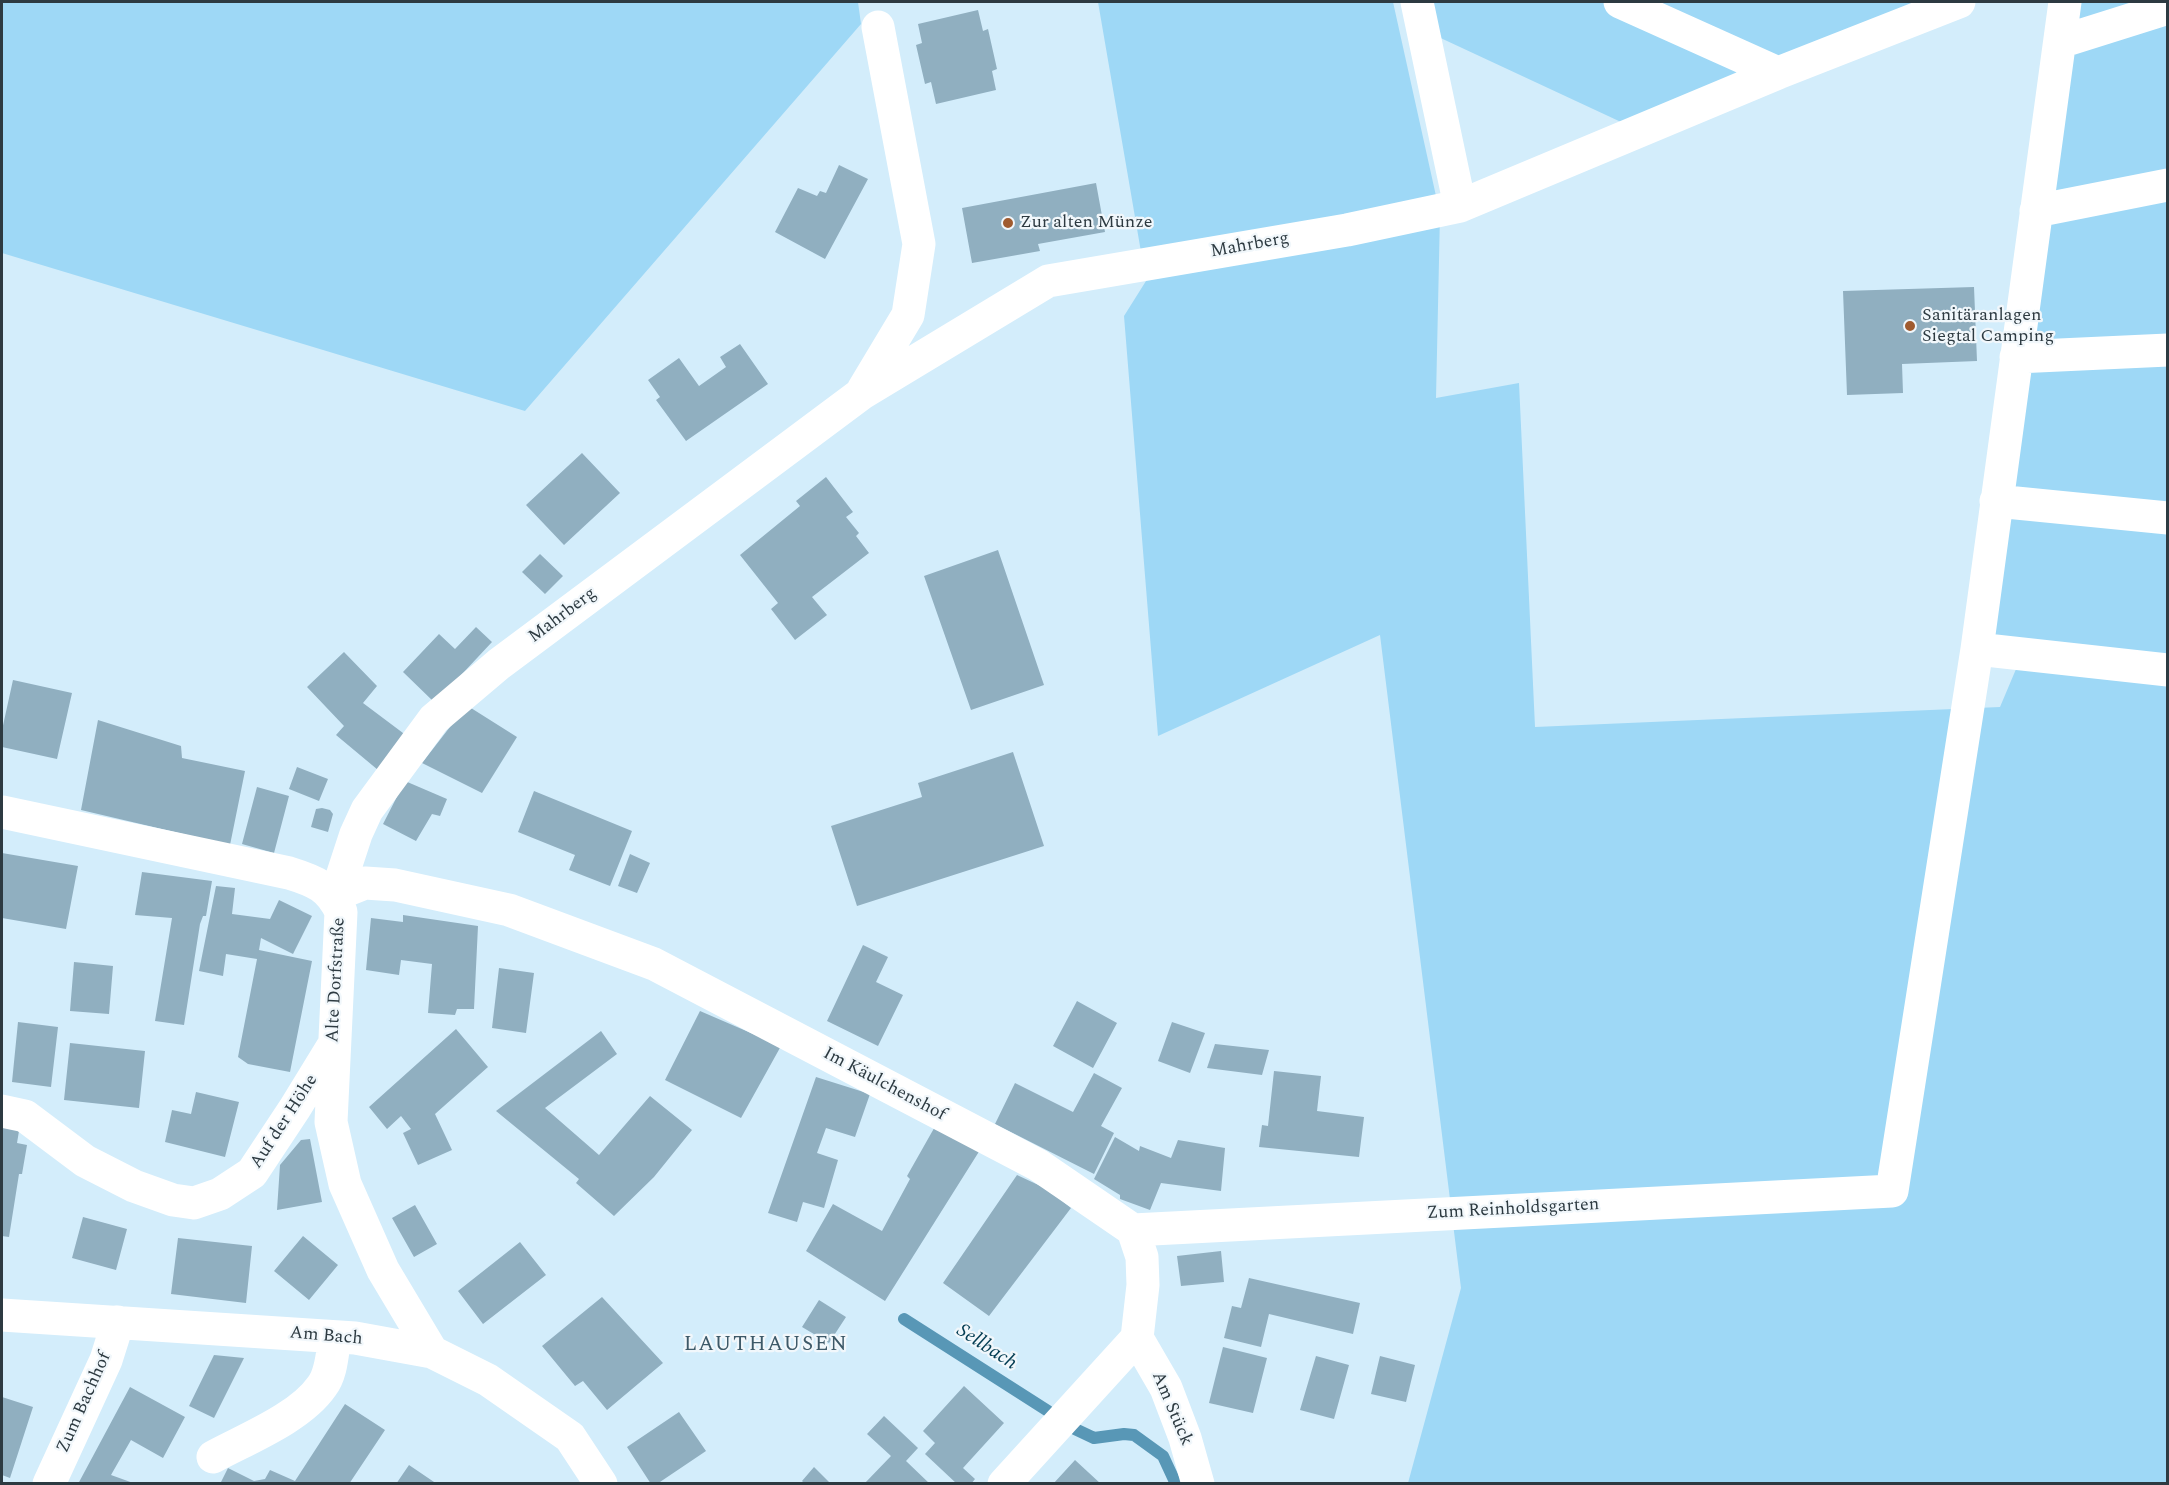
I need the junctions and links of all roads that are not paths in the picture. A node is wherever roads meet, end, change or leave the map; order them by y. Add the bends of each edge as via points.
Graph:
1 (1417, 2) edge
2 (1620, 2) edge
3 (1959, 2) edge
4 (2065, 2) edge
5 (2168, 8) edge
6 (878, 27) dead end
7 (2060, 42) junction
8 (1778, 73) junction
9 (2168, 185) edge
10 (1460, 206) junction
11 (2036, 211) junction
12 (2168, 350) edge
13 (2016, 357) junction
14 (861, 394) junction
15 (1996, 501) junction
16 (2168, 518) edge
17 (1977, 649) junction
18 (2168, 670) edge
19 (2, 812) edge
20 (335, 898) junction
21 (334, 1045) junction
22 (2, 1111) edge
23 (1133, 1230) junction
24 (2, 1315) edge
25 (118, 1322) junction
26 (335, 1337) junction
27 (1137, 1338) junction
28 (432, 1352) junction
29 (213, 1457) dead end
30 (49, 1484) edge
31 (601, 1484) edge
32 (1004, 1484) edge
33 (1198, 1484) edge

1 - 10 street
2 - 8 street
3 - 8 street, Mahrberg
4 - 7 street
5 - 7 street
6 - 14 street, Mahrberg via 919,244 908,315
7 - 11 street
8 - 10 street, Mahrberg
9 - 11 street
10 - 14 street, Mahrberg via 1347,230 1048,281
11 - 13 street
12 - 13 street
13 - 15 street
14 - 20 street, Mahrberg via 499,664 434,719 367,810
15 - 16 street
15 - 17 street
17 - 18 street
17 - 23 street, Zum Reinholdsgarten via 1892,1191
19 - 20 street, Alte Dorfstraße via 289,873 315,882
20 - 21 street, Alte Dorfstraße via 341,912
20 - 23 street, Im Käulchenshof via 365,883 395,885 509,910 654,964 1038,1165
21 - 22 street, Auf der Höhe via 252,1173 220,1194 194,1203 173,1200 124,1181 85,1161 25,1116
21 - 28 street, Alte Dorfstraße via 331,1122 345,1184 383,1270
23 - 27 street via 1142,1257
24 - 25 street, Am Bach
25 - 26 street, Am Bach
25 - 30 street, Zum Bachhof via 106,1360
26 - 28 street, Am Bach
26 - 29 street via 328,1373 309,1401
27 - 32 street
27 - 33 street, Am Stück via 1166,1388
28 - 31 street, Am Bach via 488,1380 570,1437

